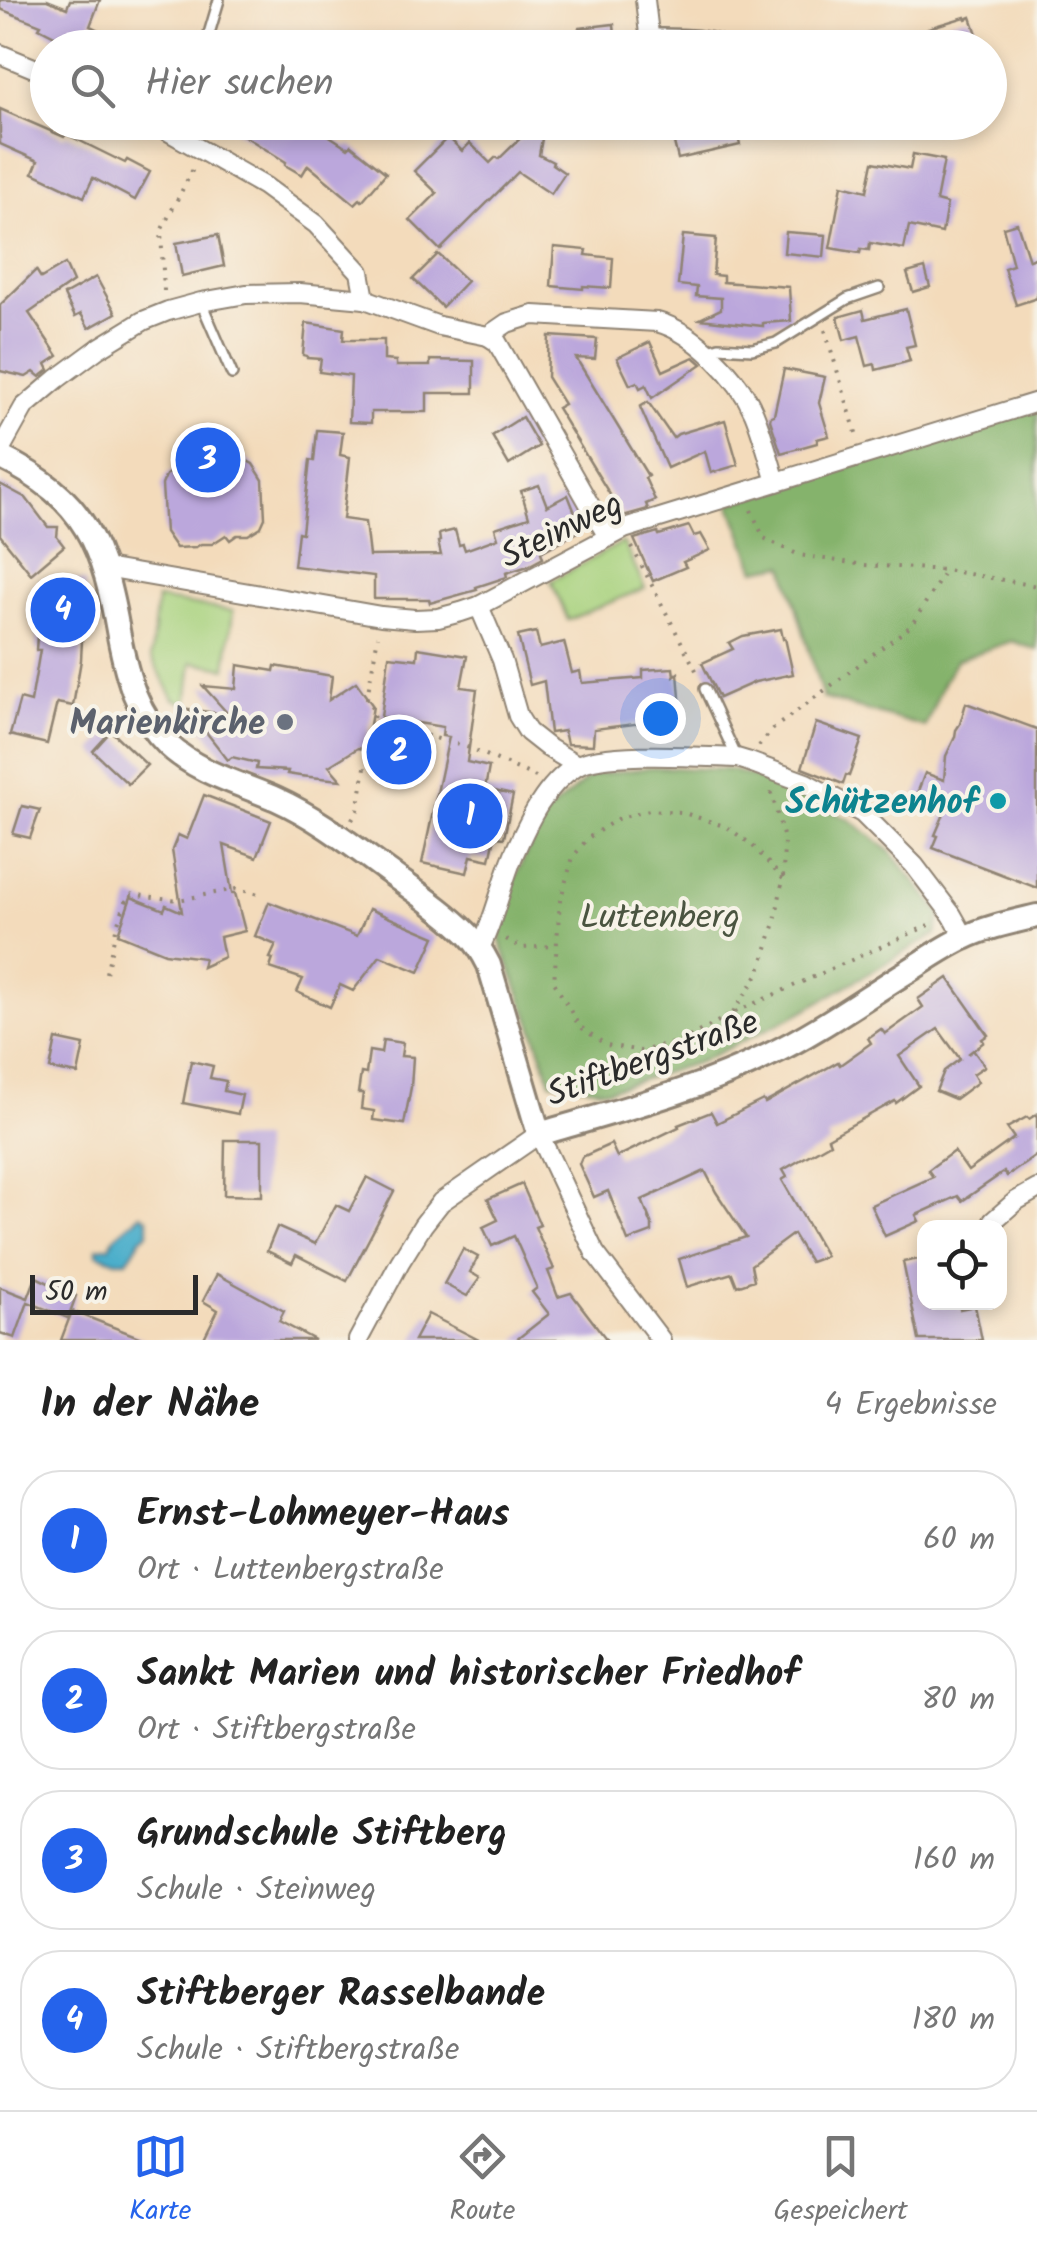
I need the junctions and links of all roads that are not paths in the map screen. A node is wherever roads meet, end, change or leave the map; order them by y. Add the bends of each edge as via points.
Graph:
1 (219, 0) edge
2 (645, 0) edge
3 (210, 30) edge
4 (648, 30) edge
5 (0, 54) edge
6 (30, 66) edge
7 (185, 140) edge
8 (878, 288) dead end
9 (365, 300) junction
10 (201, 302) junction
11 (488, 336) junction
12 (708, 352) junction
13 (232, 374) dead end
14 (1037, 402) edge
15 (0, 453) edge
16 (776, 482) junction
17 (616, 534) junction
18 (105, 568) junction
19 (483, 614) junction
20 (706, 689) road end
21 (742, 760) junction
22 (577, 765) junction
23 (1037, 916) edge
24 (485, 938) junction
25 (964, 938) junction
26 (538, 1134) junction
27 (1037, 1190) edge
28 (992, 1220) dead end
29 (358, 1340) edge
30 (661, 1340) edge

1 - 3 lane
2 - 4 street
5 - 6 street
7 - 9 street via 316,224 360,272
8 - 12 lane via 847,299 776,343
9 - 10 street via 300,293
9 - 11 street
10 - 13 lane
10 - 15 street via 143,321 57,379 24,407
11 - 12 street via 533,314 657,322
11 - 17 street
12 - 16 street via 753,410
14 - 16 street, Steinweg
15 - 18 street, Stiftbergstraße via 70,507
16 - 17 street, Steinweg
17 - 19 street, Steinweg
18 - 19 street, Steinweg via 381,616
18 - 24 street, Stiftbergstraße via 126,674 167,744 342,837 468,934
19 - 22 street via 518,716 528,732
20 - 21 lane
21 - 22 street via 668,756
21 - 25 street via 806,783 862,814 914,865
22 - 24 street via 540,801
23 - 25 street, Stiftbergstraße
24 - 26 street, Stiftbergstraße
25 - 26 street, Stiftbergstraße via 768,1056 660,1098
26 - 29 street via 441,1202
26 - 30 street via 595,1253
27 - 28 street

